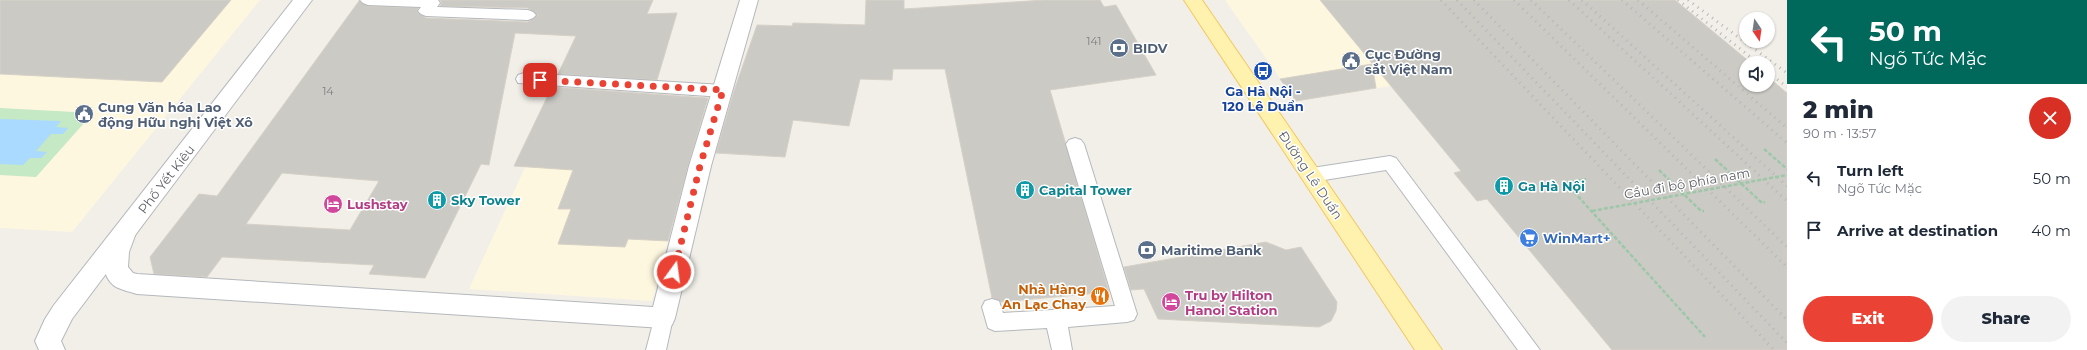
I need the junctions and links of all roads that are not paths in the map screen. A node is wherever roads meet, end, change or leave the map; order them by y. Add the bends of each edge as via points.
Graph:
1 (303, 0) edge
2 (368, 0) edge
3 (749, 0) edge
4 (1193, 0) edge
5 (433, 2) edge
6 (528, 15) dead end
7 (524, 79) dead end
8 (723, 90) junction
9 (1075, 144) dead end
10 (1312, 175) junction
11 (124, 233) junction
12 (992, 307) dead end
13 (663, 318) junction
14 (1056, 319) junction
15 (50, 345) edge
16 (656, 350) edge
17 (1062, 350) edge
18 (1429, 350) edge
19 (1530, 350) edge

1 - 11 street, Phố Yết Kiêu
2 - 5 lane
3 - 8 street
4 - 10 main road, Đường Lê Duẩn
5 - 6 lane via 426,11
7 - 8 lane
8 - 13 street via 700,166
9 - 14 lane via 1127,314
10 - 18 main road, Đường Lê Duẩn
10 - 19 lane via 1390,163
11 - 13 street via 118,247 117,272 125,280 137,284
11 - 15 street, Phố Yết Kiêu via 63,312 54,326
12 - 14 lane via 995,322
13 - 16 lane
14 - 17 lane

